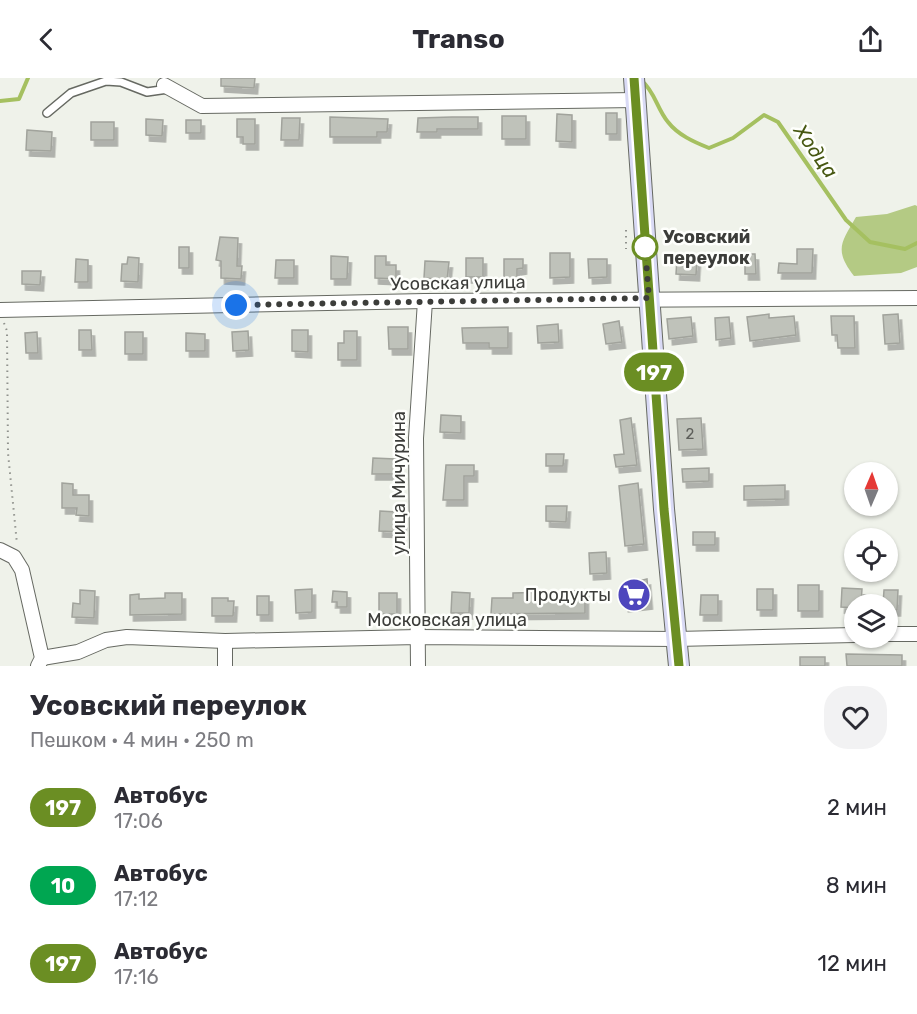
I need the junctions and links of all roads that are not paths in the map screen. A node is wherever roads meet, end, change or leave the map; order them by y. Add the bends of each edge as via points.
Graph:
1 (167, 87) joint
2 (635, 87) edge
3 (47, 113) dead end
4 (649, 298) junction
5 (917, 298) edge
6 (425, 301) junction
7 (0, 310) edge
8 (0, 550) edge
9 (898, 634) edge
10 (917, 634) edge
11 (844, 635) edge
12 (418, 637) junction
13 (676, 639) junction
14 (225, 641) junction
15 (40, 662) edge
16 (225, 666) edge
17 (418, 666) edge
18 (679, 666) edge

1 - 2 street via 202,106
1 - 3 lane via 147,92 106,81 71,93
2 - 4 street
4 - 5 street, Усовская улица
4 - 6 street, Усовская улица
4 - 13 street
6 - 7 street, Усовская улица
6 - 12 street, улица Мичурина via 416,438
8 - 15 street, Московская улица via 14,557 19,565
9 - 10 street
11 - 13 street, Московская улица
12 - 13 street, Московская улица
12 - 14 street, Московская улица
12 - 17 street, улица Мичурина
13 - 18 street
14 - 15 street, Московская улица via 127,637
14 - 16 street

